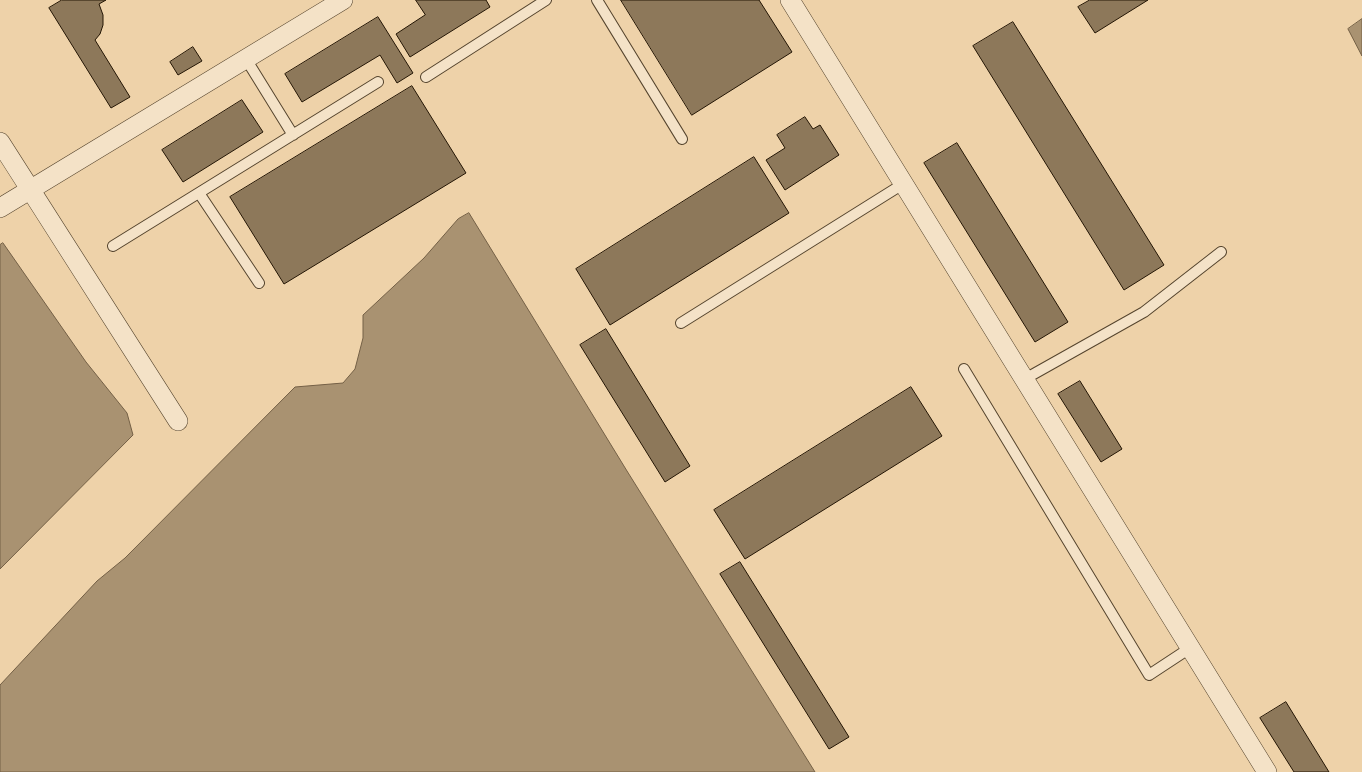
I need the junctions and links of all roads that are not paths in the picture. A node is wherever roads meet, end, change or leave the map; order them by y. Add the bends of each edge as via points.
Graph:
1 (343, 0) edge
2 (546, 0) edge
3 (597, 0) edge
4 (790, 0) edge
5 (246, 59) junction
6 (426, 77) dead end
7 (378, 82) dead end
8 (293, 135) junction
9 (682, 139) dead end
10 (0, 142) edge
11 (903, 184) junction
12 (30, 190) junction
13 (199, 193) junction
14 (0, 208) edge
15 (113, 246) dead end
16 (1221, 252) dead end
17 (259, 284) dead end
18 (681, 323) dead end
19 (964, 369) dead end
20 (1023, 380) junction
21 (178, 421) dead end
22 (1190, 648) junction
23 (1267, 772) edge

1 - 5 street
2 - 6 lane
3 - 9 lane
4 - 11 street
5 - 8 lane
5 - 12 street
7 - 8 lane
8 - 13 lane
10 - 12 street
11 - 18 lane
11 - 20 street
12 - 14 street
12 - 21 street
13 - 15 lane
13 - 17 lane
16 - 20 lane via 1144,312
19 - 22 lane via 1149,675
20 - 22 street
22 - 23 street

